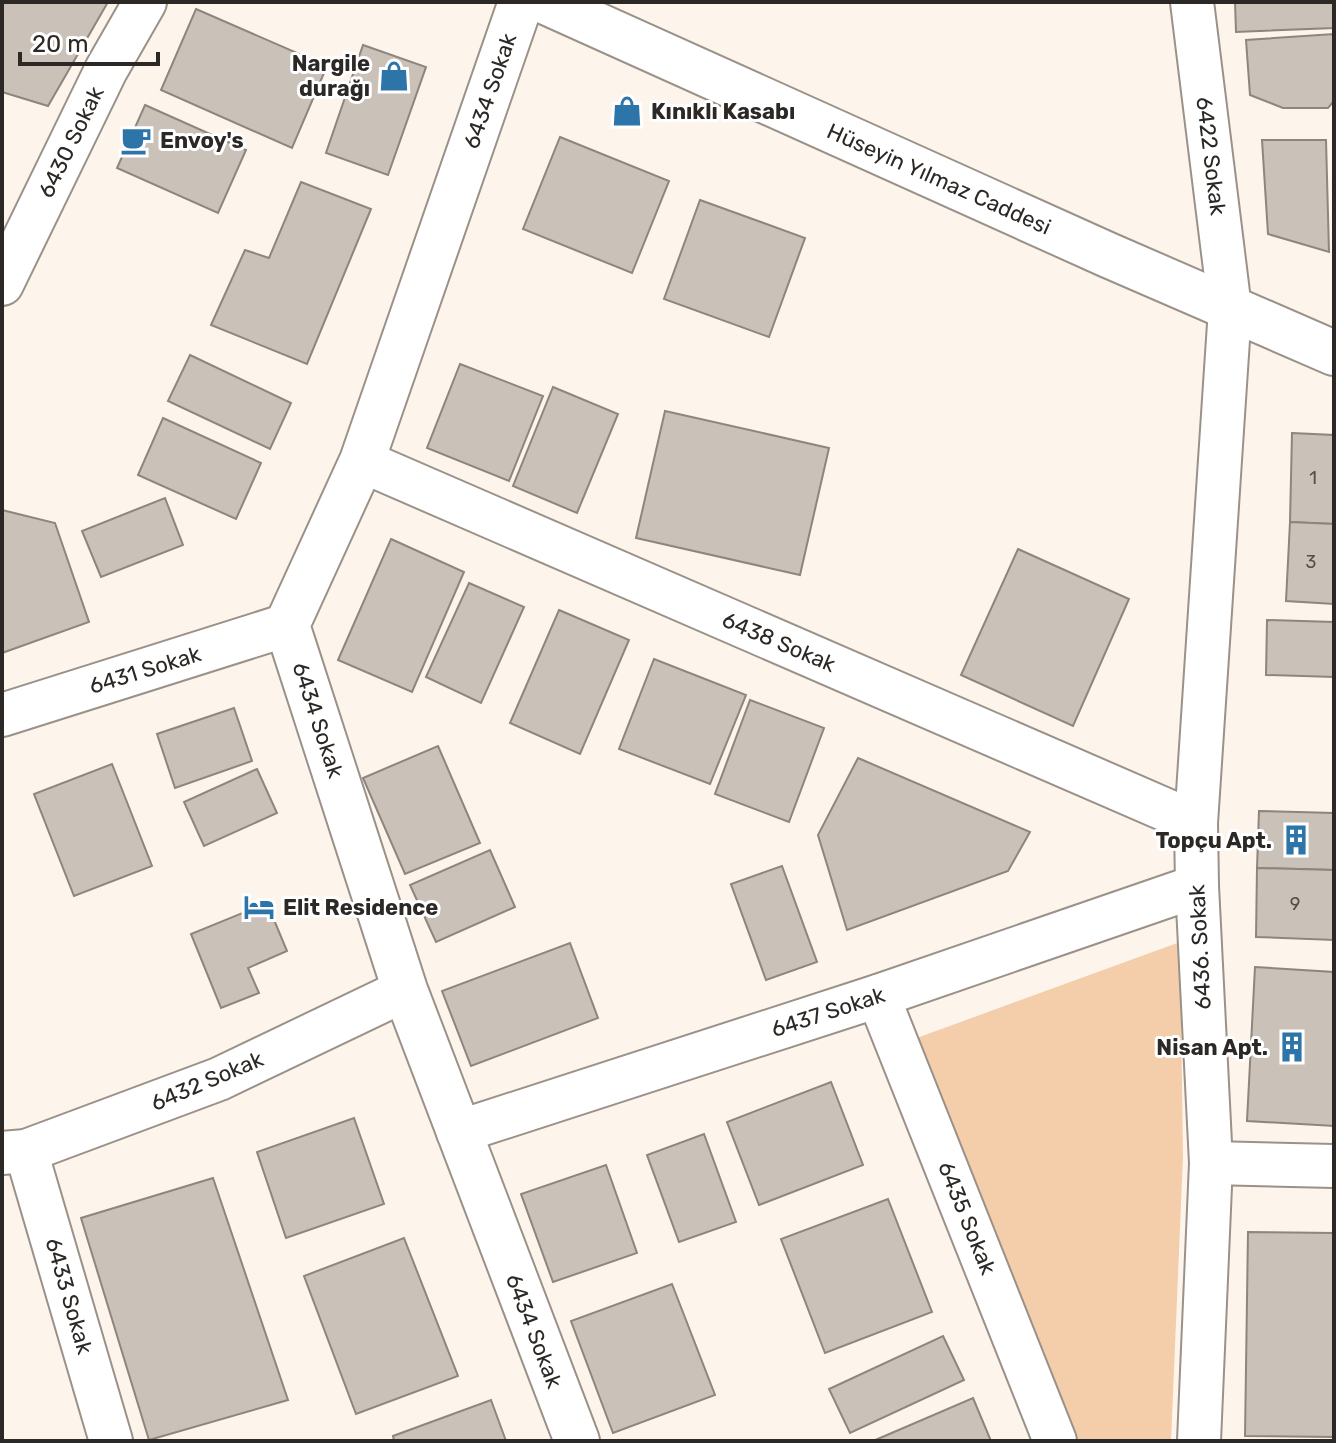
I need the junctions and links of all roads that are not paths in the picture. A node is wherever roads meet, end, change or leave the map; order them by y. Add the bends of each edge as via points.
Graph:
1 (145, 2) edge
2 (521, 2) edge
3 (546, 2) edge
4 (1192, 2) edge
5 (2, 284) edge
6 (1230, 309) junction
7 (1334, 353) edge
8 (362, 461) junction
9 (287, 625) junction
10 (2, 715) edge
11 (1196, 823) junction
12 (1197, 886) junction
13 (405, 990) junction
14 (878, 996) junction
15 (458, 1132) junction
16 (14, 1152) edge
17 (1211, 1163) junction
18 (1334, 1166) edge
19 (111, 1441) edge
20 (577, 1441) edge
21 (1055, 1441) edge
22 (1199, 1441) edge

1 - 5 street, 6430 Sokak via 106,70
2 - 8 street, 6434 Sokak
3 - 6 street, Hüseyin Yılmaz Caddesi
4 - 6 street, 6422 Sokak
6 - 7 street, Hüseyin Yılmaz Caddesi
6 - 11 street, 6436. Sokak
8 - 9 street, 6434 Sokak
8 - 11 street, 6438 Sokak
9 - 10 street, 6431 Sokak
9 - 13 street, 6434 Sokak
11 - 12 street, 6436. Sokak
12 - 14 street, 6437 Sokak
12 - 17 street, 6436. Sokak
13 - 15 street, 6434 Sokak
13 - 16 street, 6432 Sokak via 219,1079
14 - 15 street, 6437 Sokak
14 - 21 street, 6435 Sokak
15 - 20 street, 6434 Sokak
16 - 19 street, 6433 Sokak
17 - 18 street
17 - 22 street, 6436. Sokak

